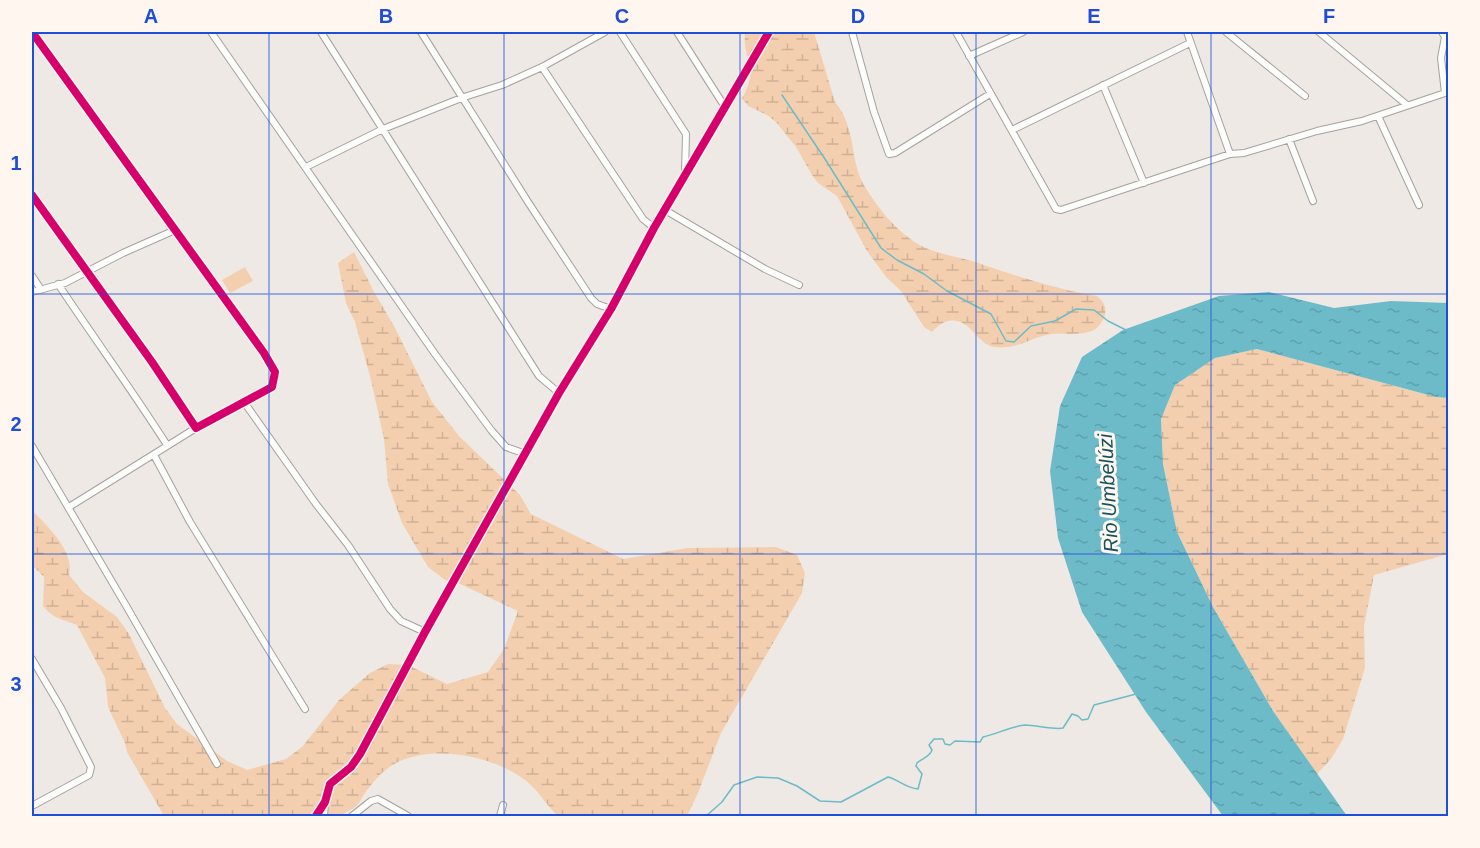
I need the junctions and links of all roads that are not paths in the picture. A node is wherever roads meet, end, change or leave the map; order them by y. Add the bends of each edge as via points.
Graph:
1 (32, 32) edge
2 (211, 32) edge
3 (321, 32) edge
4 (422, 32) edge
5 (605, 32) edge
6 (620, 32) edge
7 (677, 32) edge
8 (769, 32) edge
9 (852, 32) edge
10 (956, 32) edge
11 (1023, 32) edge
12 (1186, 32) edge
13 (1226, 32) edge
14 (1319, 32) edge
15 (1442, 32) edge
16 (1190, 43) junction
17 (969, 56) junction
18 (542, 67) junction
19 (1103, 86) junction
20 (1447, 92) edge
21 (990, 94) junction
22 (1305, 96) dead end
23 (464, 97) junction
24 (1407, 105) junction
25 (725, 107) junction
26 (1378, 116) junction
27 (383, 129) junction
28 (1012, 130) junction
29 (1289, 139) junction
30 (1230, 154) junction
31 (306, 167) junction
32 (685, 177) junction
33 (1144, 183) junction
34 (32, 195) edge
35 (1313, 201) dead end
36 (1419, 205) dead end
37 (665, 210) junction
38 (654, 228) junction
39 (175, 230) junction
40 (86, 271) junction
41 (32, 276) edge
42 (58, 284) junction
43 (799, 285) dead end
44 (40, 288) junction
45 (32, 292) edge
46 (611, 309) junction
47 (559, 393) junction
48 (244, 402) junction
49 (196, 428) junction
50 (167, 445) junction
51 (32, 447) edge
52 (526, 454) junction
53 (154, 455) junction
54 (69, 507) junction
55 (425, 632) junction
56 (32, 659) edge
57 (304, 710) dead end
58 (217, 764) dead end
59 (325, 802) junction
60 (503, 805) dead end
61 (32, 806) edge
62 (316, 816) edge
63 (324, 816) edge
64 (352, 816) edge
65 (408, 816) edge
66 (500, 816) edge

1 - 39 street
2 - 31 street
3 - 27 street
4 - 23 street
5 - 18 street
6 - 32 street via 686,134
7 - 25 street
8 - 25 street
9 - 21 street via 889,154
10 - 17 street
11 - 17 street
12 - 16 street
13 - 22 street
14 - 24 street
15 - 20 street via 1445,37 1441,57
16 - 19 street
16 - 30 street
17 - 21 street
18 - 23 street
18 - 38 street via 643,219
19 - 28 street
19 - 33 street
20 - 24 street
21 - 28 street
23 - 27 street
23 - 46 street via 591,298
24 - 26 street
25 - 32 street
26 - 29 street
26 - 36 street
27 - 31 street
27 - 47 street via 540,376
28 - 33 street via 1056,209
29 - 30 street
29 - 35 street
30 - 33 street
31 - 52 street via 491,430 506,447
32 - 37 street
34 - 40 street
37 - 38 street
37 - 43 street
38 - 46 street
39 - 40 street
39 - 48 street via 273,368 273,387
40 - 42 street
40 - 49 street
41 - 44 street
42 - 44 street
42 - 50 street
44 - 45 street
46 - 47 street
47 - 52 street
48 - 49 street
48 - 55 street via 390,609 402,621
49 - 50 street
50 - 53 street
51 - 54 street
52 - 55 street
53 - 54 street
53 - 57 street
54 - 58 street
55 - 59 street via 360,754 330,784
56 - 61 street via 91,771
59 - 62 street
59 - 63 street
60 - 66 street
64 - 65 street via 378,799

